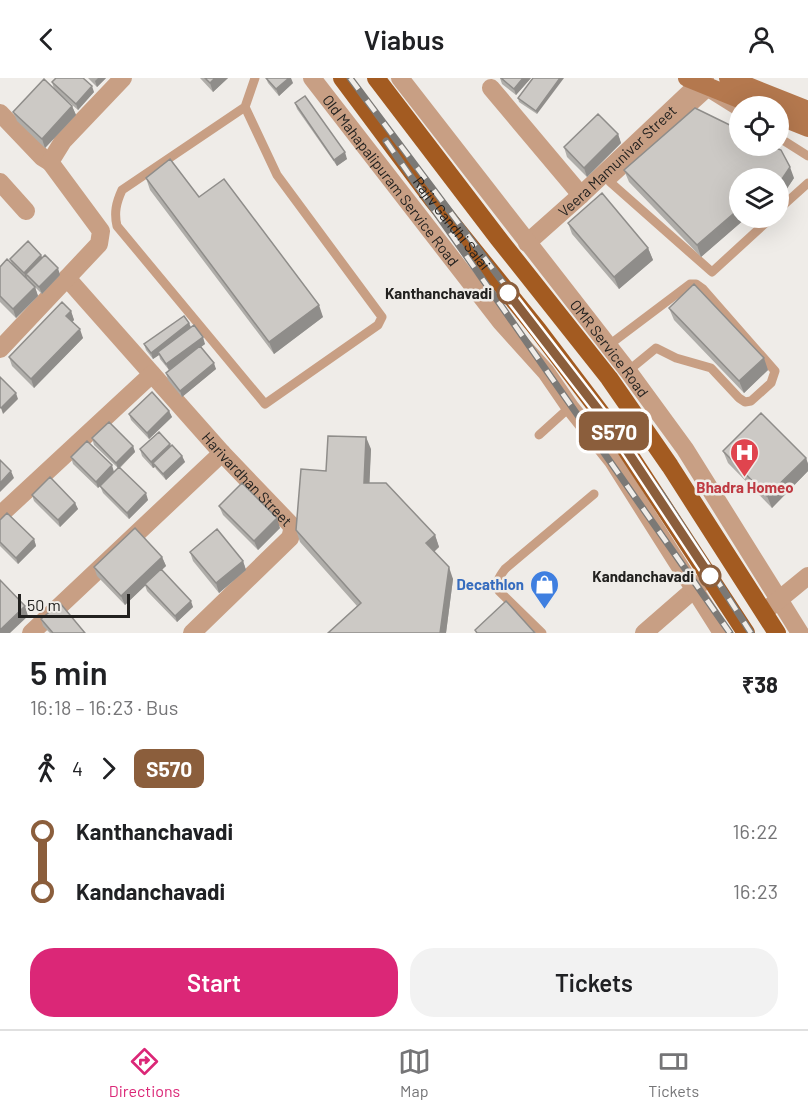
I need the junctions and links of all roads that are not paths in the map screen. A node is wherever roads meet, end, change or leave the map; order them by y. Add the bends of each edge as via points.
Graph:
1 (123, 78) edge
2 (255, 78) edge
3 (312, 78) edge
4 (342, 78) edge
5 (376, 78) edge
6 (400, 78) edge
7 (728, 78) edge
8 (698, 80) edge
9 (491, 88) dead end
10 (734, 96) edge
11 (729, 106) edge
12 (245, 107) junction
13 (808, 110) edge
14 (0, 113) edge
15 (789, 120) edge
16 (808, 128) edge
17 (789, 144) edge
18 (808, 156) edge
19 (50, 162) junction
20 (0, 182) edge
21 (808, 183) edge
22 (581, 195) junction
23 (789, 200) edge
24 (26, 211) dead end
25 (760, 228) edge
26 (527, 243) junction
27 (66, 278) junction
28 (609, 345) junction
29 (0, 349) edge
30 (628, 371) junction
31 (152, 374) junction
32 (570, 408) junction
33 (539, 435) dead end
34 (222, 453) junction
35 (594, 494) dead end
36 (0, 515) edge
37 (710, 576) junction
38 (808, 576) edge
39 (695, 587) junction
40 (780, 600) junction
41 (763, 611) junction
42 (31, 633) edge
43 (192, 633) edge
44 (542, 633) edge
45 (644, 633) edge
46 (722, 633) edge
47 (746, 633) edge
48 (777, 633) edge
49 (800, 633) edge

1 - 19 street via 63,141
2 - 12 lane
3 - 32 street, Old Mahapalipuram Service Road via 501,322 546,372
4 - 37 main road, Rajiv Gandhi Salai via 610,425
5 - 41 main road, Rajiv Gandhi Salai via 609,378
6 - 26 street, OMR Service Road
7 - 13 main road
8 - 10 main road
8 - 22 street, Veera Mamunivar Street
9 - 22 street
11 - 25 lane via 708,93 610,182 712,272
12 - 12 lane via 277,175 382,317 378,325 265,404 117,226 115,218 122,190
14 - 19 street
15 - 16 main road
17 - 18 lane
19 - 27 street via 100,231 96,249
20 - 24 street
21 - 23 lane
22 - 26 street, Veera Mamunivar Street
26 - 28 street, OMR Service Road
27 - 29 street
27 - 31 street, Harivardhan Street
28 - 30 street, OMR Service Road
28 - 30 lane via 690,284 696,284 776,372 771,383 746,402 711,368 656,348
30 - 40 street, OMR Service Road via 685,449
31 - 34 street, Harivardhan Street
31 - 36 street
32 - 33 lane
32 - 39 street, Old Mahapalipuram Service Road via 613,462
34 - 42 street
34 - 43 street, Harivardhan Street via 286,519 292,531
35 - 44 lane via 499,576 499,591
37 - 39 street
37 - 47 main road, Rajiv Gandhi Salai
38 - 40 street
39 - 45 street
39 - 46 street, Old Mahapalipuram Service Road
40 - 41 street
40 - 49 street, OMR Service Road
41 - 48 main road, Rajiv Gandhi Salai

